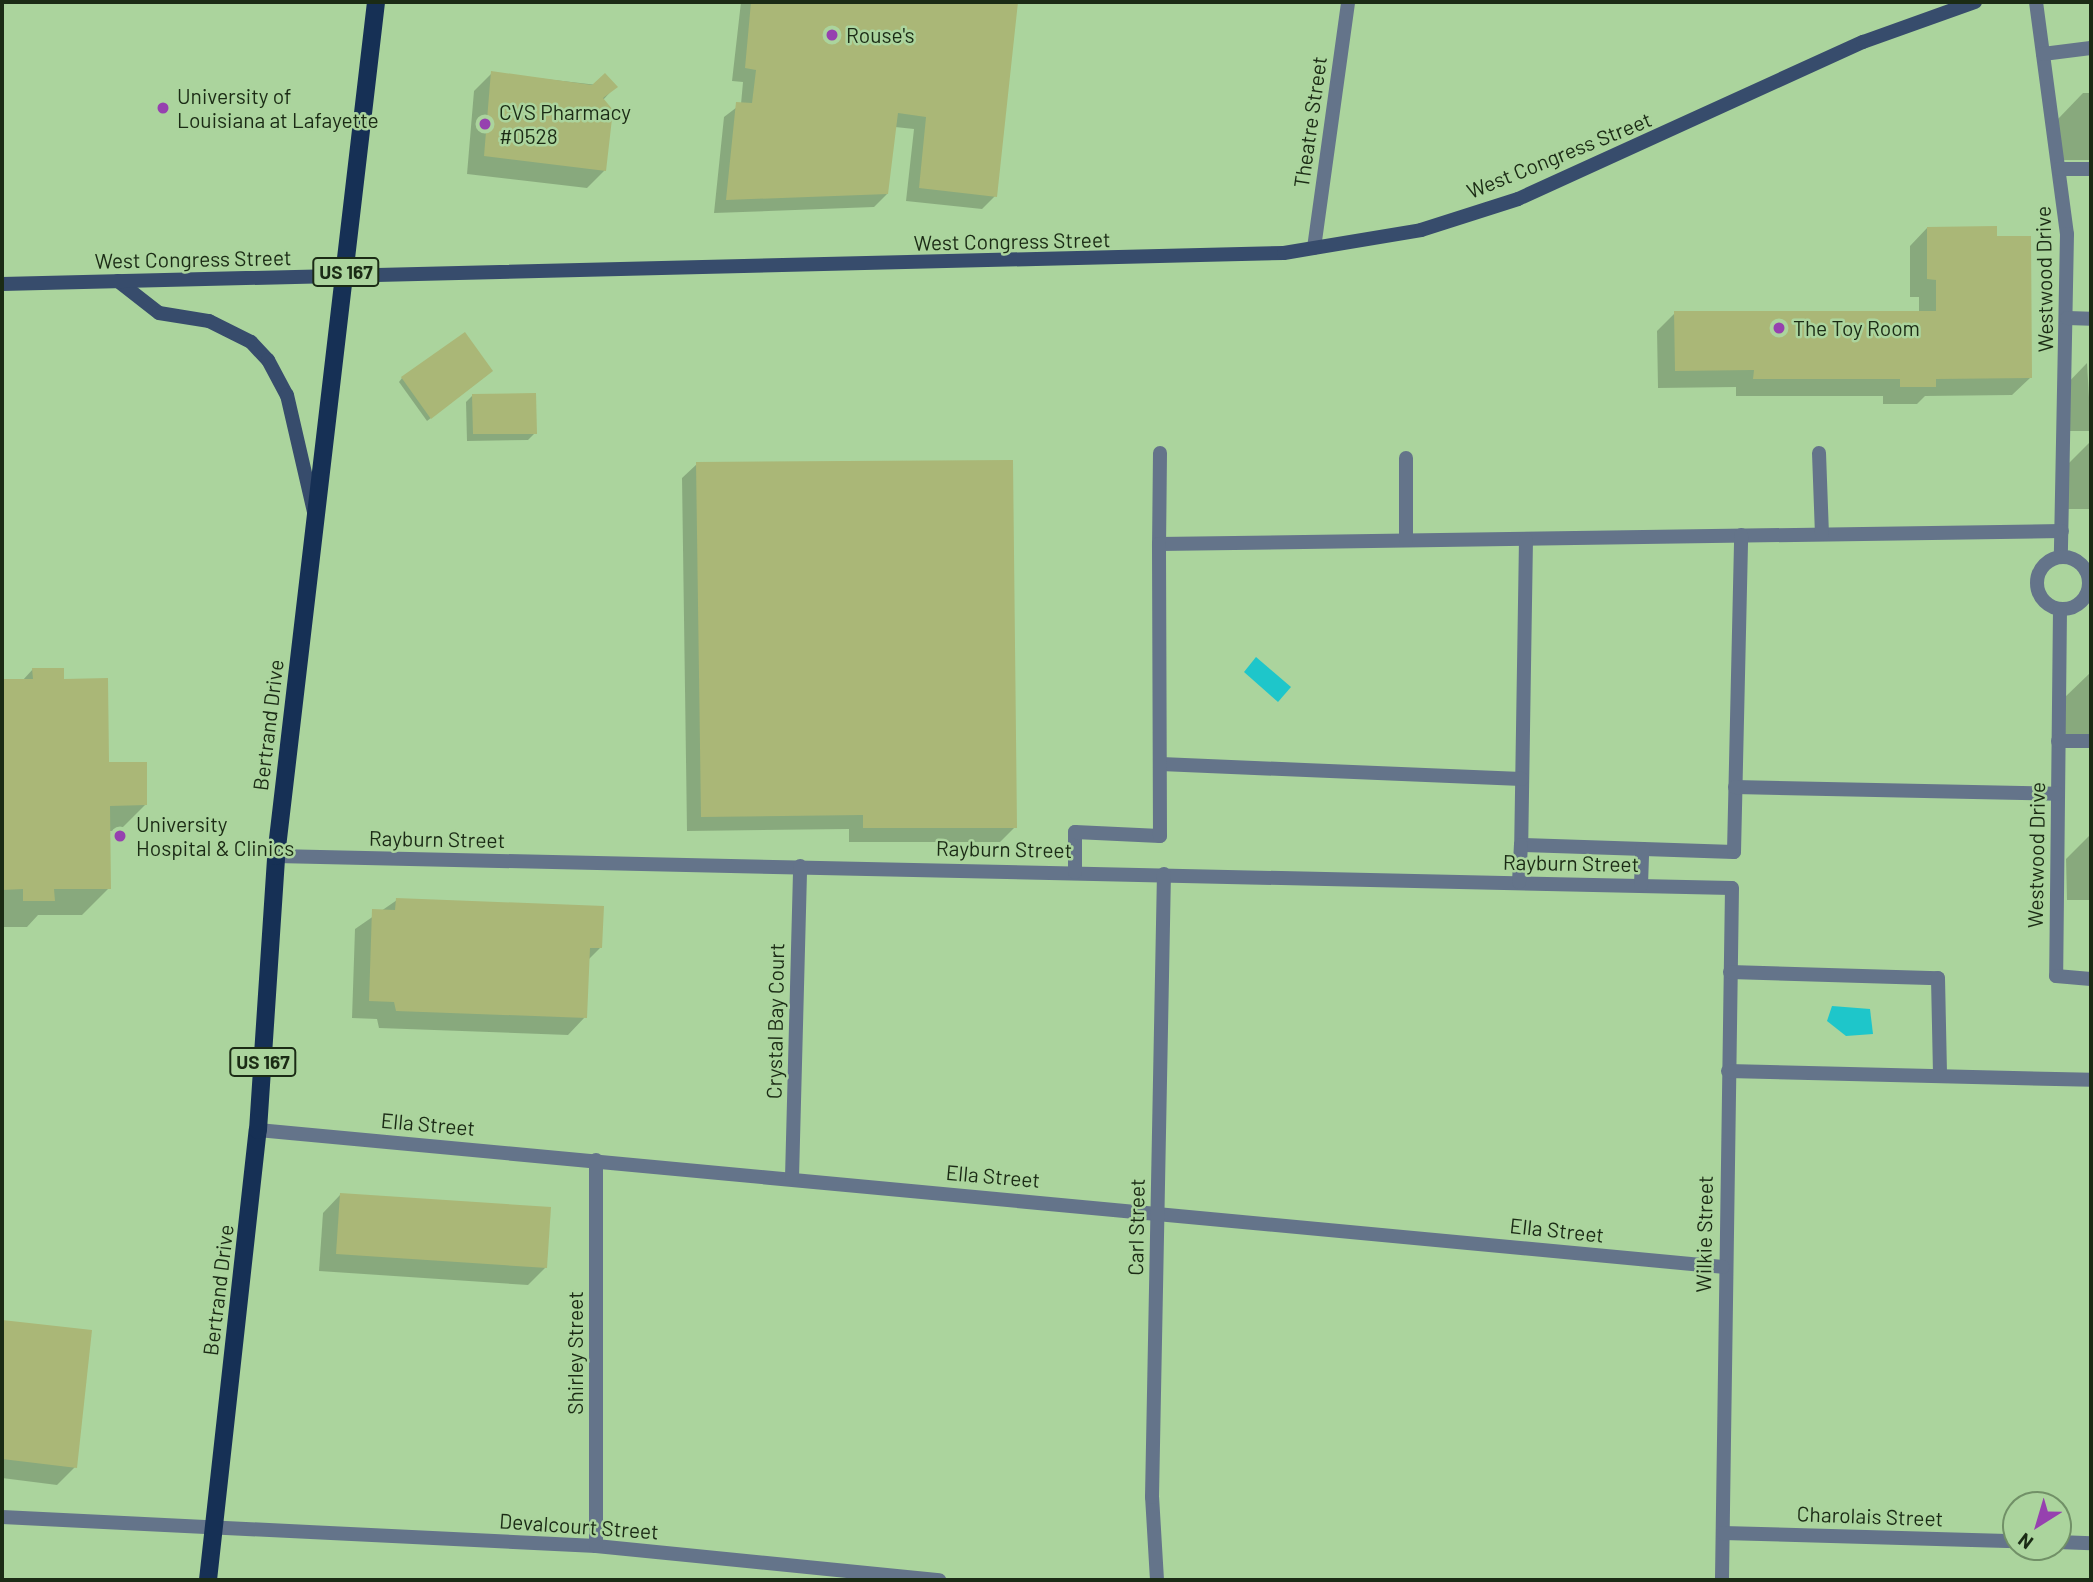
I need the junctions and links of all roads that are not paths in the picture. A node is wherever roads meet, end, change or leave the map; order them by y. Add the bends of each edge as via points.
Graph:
1 (376, 2) edge
2 (1348, 2) edge
3 (1975, 2) edge
4 (2036, 2) edge
5 (2091, 48) edge
6 (2043, 54) junction
7 (2059, 169) junction
8 (2091, 169) edge
9 (1314, 248) junction
10 (345, 277) junction
11 (118, 281) junction
12 (2, 284) edge
13 (2067, 318) junction
14 (2091, 319) edge
15 (1160, 453) dead end
16 (1819, 453) dead end
17 (1406, 458) dead end
18 (316, 517) junction
19 (2063, 531) junction
20 (1822, 534) junction
21 (1741, 535) junction
22 (1526, 539) junction
23 (1406, 540) junction
24 (1159, 544) junction
25 (2061, 557) junction
26 (2090, 580) edge
27 (2060, 609) junction
28 (2058, 741) junction
29 (2091, 741) edge
30 (1161, 764) junction
31 (1522, 779) junction
32 (1735, 787) junction
33 (2057, 793) junction
34 (1521, 845) junction
35 (1642, 849) junction
36 (276, 856) junction
37 (800, 866) junction
38 (1075, 872) junction
39 (1164, 874) junction
40 (1520, 882) junction
41 (1641, 886) junction
42 (1732, 888) joint
43 (1730, 972) junction
44 (2091, 979) edge
45 (1728, 1071) junction
46 (1940, 1076) junction
47 (2091, 1080) edge
48 (258, 1130) junction
49 (596, 1160) junction
50 (792, 1178) junction
51 (1157, 1213) junction
52 (1723, 1268) junction
53 (2, 1517) edge
54 (214, 1527) junction
55 (1723, 1533) junction
56 (2002, 1541) edge
57 (2072, 1542) edge
58 (2091, 1543) edge
59 (596, 1546) junction
60 (208, 1580) edge
61 (939, 1580) edge
62 (1157, 1580) edge
63 (1722, 1580) edge

1 - 10 main road, Bertrand Drive / US 167
2 - 9 street, Theatre Street
3 - 9 main road, West Congress Street via 1863,42 1518,199 1421,230
4 - 6 street, Westwood Drive
5 - 6 street
6 - 7 street, Westwood Drive
7 - 8 street
7 - 13 street, Westwood Drive
9 - 10 main road, West Congress Street via 1185,259
10 - 11 main road, West Congress Street
10 - 18 main road, Bertrand Drive / US 167
11 - 12 main road, West Congress Street
11 - 18 main road via 159,313 209,321 251,342 268,360 287,395
13 - 14 street
13 - 19 street, Westwood Drive
15 - 24 street
16 - 20 street
17 - 23 street
18 - 36 main road, Bertrand Drive / US 167
19 - 20 street
19 - 25 street, Westwood Drive
20 - 21 street
21 - 22 street
21 - 32 street
22 - 23 street
22 - 31 street
23 - 24 street
24 - 30 street
25 - 26 street via 2078,562
25 - 27 street via 2045,564 2037,580 2040,596
26 - 27 street via 2083,600
27 - 28 street, Westwood Drive
28 - 29 street
28 - 33 street, Westwood Drive
30 - 31 street
30 - 38 street via 1160,836 1075,832
31 - 34 street
32 - 33 street
32 - 35 street via 1734,852
33 - 44 street, Westwood Drive via 2056,976
34 - 35 street
34 - 40 street
35 - 41 street
36 - 37 street, Rayburn Street
36 - 48 main road, Bertrand Drive / US 167
37 - 38 street, Rayburn Street
37 - 50 street, Crystal Bay Court
38 - 39 street, Rayburn Street
39 - 40 street, Rayburn Street
39 - 51 street, Carl Street
40 - 41 street, Rayburn Street
41 - 42 street, Rayburn Street
42 - 43 street, Wilkie Street
43 - 45 street, Wilkie Street
43 - 46 street via 1938,978
45 - 46 street
45 - 52 street, Wilkie Street
46 - 47 street
48 - 49 street, Ella Street
48 - 54 main road, Bertrand Drive / US 167
49 - 50 street, Ella Street
49 - 59 street, Shirley Street
50 - 51 street, Ella Street
51 - 52 street, Ella Street
51 - 62 street, Carl Street via 1152,1497
52 - 55 street, Wilkie Street
53 - 54 street, Devalcourt Street
54 - 59 street, Devalcourt Street
54 - 60 main road, Bertrand Drive / US 167
55 - 56 street, Charolais Street
55 - 63 street, Wilkie Street
57 - 58 street
59 - 61 street, Devalcourt Street

